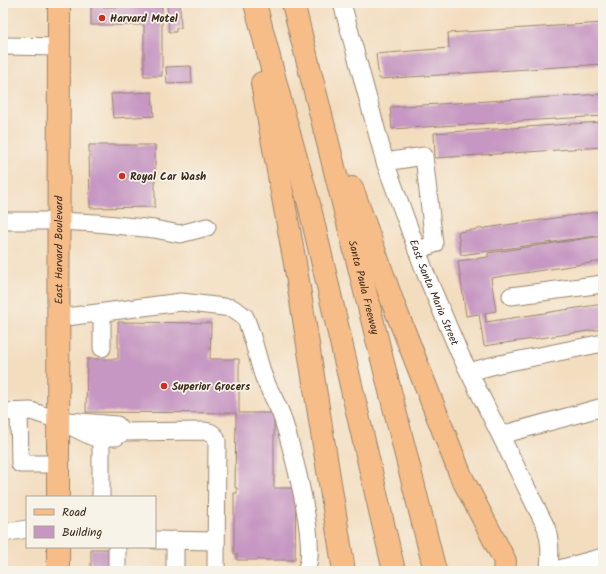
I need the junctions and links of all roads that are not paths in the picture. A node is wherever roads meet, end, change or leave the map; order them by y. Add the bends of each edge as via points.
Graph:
1 (59, 3) edge
2 (293, 3) edge
3 (342, 3) edge
4 (256, 9) edge
5 (3, 46) edge
6 (60, 47) junction
7 (316, 89) junction
8 (385, 162) junction
9 (3, 221) edge
10 (59, 221) junction
11 (208, 227) dead end
12 (417, 251) junction
13 (603, 284) edge
14 (511, 296) dead end
15 (102, 312) junction
16 (58, 318) junction
17 (603, 343) edge
18 (102, 348) dead end
19 (469, 372) junction
20 (603, 407) edge
21 (11, 412) edge
22 (58, 420) junction
23 (123, 432) junction
24 (501, 435) junction
25 (101, 438) junction
26 (58, 464) junction
27 (58, 496) edge
28 (100, 496) edge
29 (26, 529) edge
30 (3, 533) edge
31 (156, 540) edge
32 (175, 540) junction
33 (216, 541) junction
34 (58, 548) edge
35 (117, 548) edge
36 (603, 557) edge
37 (434, 567) edge
38 (58, 571) edge
39 (117, 571) edge
40 (175, 571) edge
41 (216, 571) edge
42 (305, 571) edge
43 (344, 571) edge
44 (394, 571) edge
45 (504, 571) edge
46 (549, 571) edge
47 (552, 571) edge

1 - 6 main road, East Harvard Boulevard
2 - 7 main road, Santa Paula Freeway
3 - 8 street, East Santa Maria Street
4 - 43 main road via 257,58 294,264
4 - 44 main road via 309,204
5 - 6 street
6 - 10 main road, East Harvard Boulevard
7 - 37 main road, Santa Paula Freeway
7 - 45 main road via 398,317 461,476 506,561
8 - 12 street, East Santa Maria Street
8 - 12 street via 424,156 434,244
9 - 10 street
10 - 11 street via 154,229 180,234
10 - 16 main road, East Harvard Boulevard
12 - 19 street, East Santa Maria Street
13 - 14 street
15 - 16 street
15 - 18 street
15 - 42 street via 181,302 232,308 246,317 264,376 281,414 292,450 308,522 309,561
16 - 22 main road, East Harvard Boulevard
17 - 19 street
19 - 24 street, East Santa Maria Street
20 - 24 street
21 - 22 street via 31,411
21 - 26 street via 20,464
22 - 23 street via 117,425
22 - 25 street via 93,437
22 - 26 main road, East Harvard Boulevard
23 - 25 street via 116,437
23 - 33 street via 204,431 215,436
24 - 46 street, East Santa Maria Street via 546,527 550,546
25 - 28 street
26 - 27 main road, East Harvard Boulevard
29 - 30 street
31 - 32 street
32 - 33 street
32 - 40 street
33 - 41 street
34 - 38 main road
35 - 39 street
36 - 47 street

